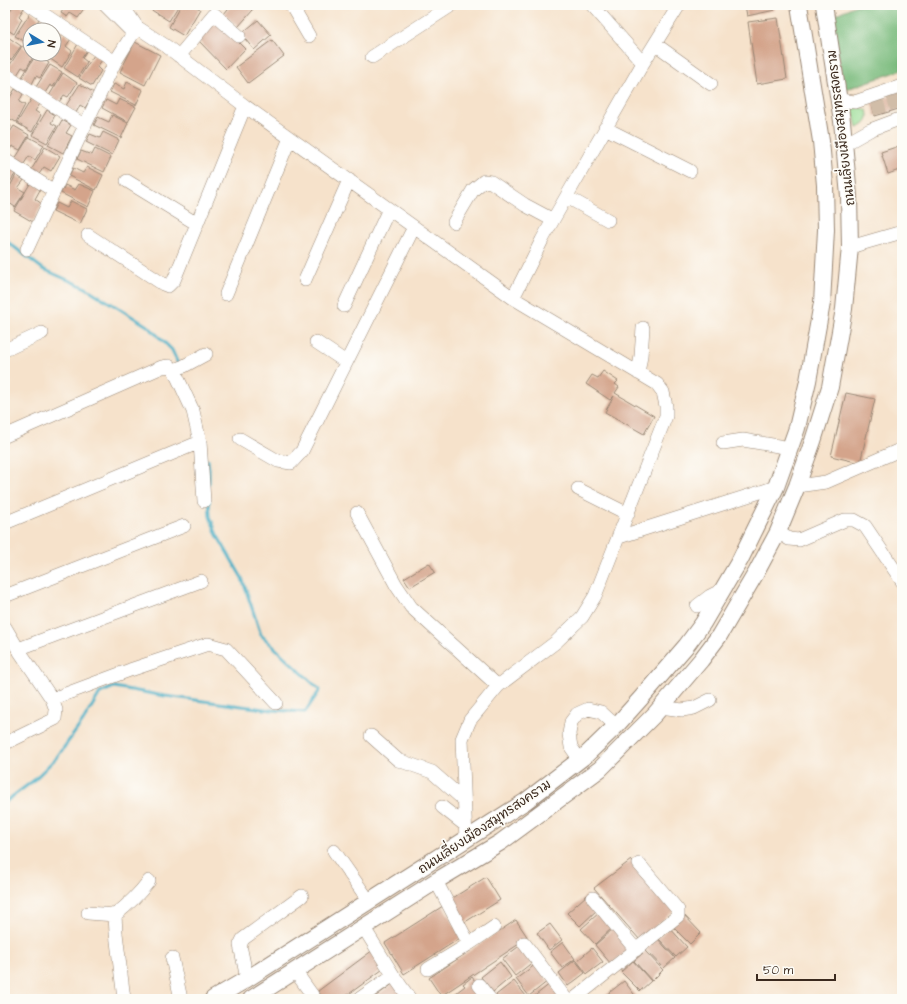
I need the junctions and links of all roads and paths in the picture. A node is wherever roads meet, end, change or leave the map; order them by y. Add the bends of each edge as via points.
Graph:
1 (30, 5) edge
2 (105, 5) edge
3 (122, 5) edge
4 (291, 5) edge
5 (452, 5) edge
6 (678, 5) edge
7 (799, 5) edge
8 (824, 5) edge
9 (594, 6) edge
10 (135, 30) junction
11 (239, 36) dead end
12 (309, 36) dead end
13 (655, 44) junction
14 (179, 56) junction
15 (372, 57) dead end
16 (115, 62) junction
17 (643, 63) junction
18 (5, 74) edge
19 (711, 84) dead end
20 (895, 90) edge
21 (838, 100) junction
22 (245, 106) junction
23 (899, 116) edge
24 (85, 126) junction
25 (605, 128) junction
26 (290, 138) junction
27 (845, 144) junction
28 (5, 160) edge
29 (690, 171) dead end
30 (349, 180) junction
31 (127, 181) dead end
32 (54, 191) junction
33 (567, 197) junction
34 (389, 209) junction
35 (553, 220) junction
36 (608, 220) dead end
37 (454, 222) dead end
38 (197, 224) junction
39 (414, 227) junction
40 (902, 232) edge
41 (88, 235) dead end
42 (850, 247) junction
43 (27, 249) dead end
44 (305, 280) dead end
45 (226, 294) dead end
46 (513, 298) junction
47 (344, 306) dead end
48 (643, 328) dead end
49 (42, 333) dead end
50 (316, 342) dead end
51 (7, 345) edge
52 (206, 354) dead end
53 (346, 362) junction
54 (178, 369) junction
55 (638, 373) junction
56 (5, 436) edge
57 (240, 439) dead end
58 (200, 442) junction
59 (723, 443) dead end
60 (790, 448) junction
61 (902, 450) edge
62 (797, 486) junction
63 (776, 487) junction
64 (578, 489) dead end
65 (204, 501) dead end
66 (357, 513) dead end
67 (628, 514) junction
68 (5, 523) edge
69 (184, 526) dead end
70 (778, 532) junction
71 (619, 537) junction
72 (201, 581) dead end
73 (902, 581) edge
74 (722, 590) junction
75 (5, 596) edge
76 (697, 606) dead end
77 (5, 627) edge
78 (18, 649) junction
79 (498, 686) junction
80 (52, 699) junction
81 (710, 700) dead end
82 (276, 703) dead end
83 (661, 707) junction
84 (616, 726) junction
85 (370, 736) dead end
86 (8, 742) dead end
87 (580, 760) junction
88 (464, 800) junction
89 (442, 806) dead end
90 (466, 832) junction
91 (334, 851) dead end
92 (639, 864) dead end
93 (149, 881) dead end
94 (436, 881) junction
95 (302, 896) dead end
96 (593, 898) dead end
97 (369, 901) junction
98 (88, 913) dead end
99 (114, 915) junction
100 (494, 927) dead end
101 (364, 928) junction
102 (524, 943) dead end
103 (469, 944) junction
104 (636, 950) junction
105 (172, 958) dead end
106 (428, 969) dead end
107 (295, 971) junction
108 (392, 976) dead end
109 (247, 979) junction
110 (480, 985) dead end
111 (124, 999) edge
112 (181, 999) edge
113 (213, 999) edge
114 (251, 999) edge
115 (315, 999) edge
116 (359, 999) edge
117 (410, 999) edge
118 (490, 999) edge
119 (566, 999) edge
120 (574, 999) edge

1 - 16 street
2 - 10 street
3 - 10 street
4 - 12 street
5 - 15 street
6 - 13 street
7 - 60 main road, ถนนเลี่ยงเมืองสมุทรสงคราม via 821,142 826,230 822,304 808,382
8 - 21 main road, ถนนเลี่ยงเมืองสมุทรสงคราม
9 - 17 street
10 - 14 street
10 - 16 street
11 - 14 street via 214,14
13 - 17 street
13 - 19 street
14 - 22 street
16 - 24 street
17 - 25 street
18 - 24 street
20 - 21 street via 876,98 855,102
21 - 27 main road, ถนนเลี่ยงเมืองสมุทรสงคราม
22 - 26 street
22 - 38 street
23 - 27 street via 883,119 870,130
24 - 32 street
25 - 29 street
25 - 33 street
26 - 30 street
26 - 45 street
27 - 42 main road, ถนนเลี่ยงเมืองสมุทรสงคราม via 850,196
28 - 32 street
30 - 34 street
30 - 44 street
31 - 38 street
32 - 43 street
33 - 35 street
33 - 36 street
34 - 39 street
34 - 47 street
35 - 37 street via 491,182 484,181 473,190
35 - 46 street
38 - 41 street via 174,280 168,286
39 - 46 street
39 - 53 street
40 - 42 street
42 - 62 main road, ถนนเลี่ยงเมืองสมุทรสงคราม via 844,309 830,387
46 - 55 street
48 - 55 street
49 - 51 street
50 - 53 street
52 - 54 street
53 - 57 street via 302,451 292,463 278,461
54 - 56 street via 162,367
54 - 58 street via 193,411
55 - 67 street via 657,384 664,392 666,416
58 - 65 street
58 - 68 street
59 - 60 street via 743,440
60 - 63 main road, ถนนเลี่ยงเมืองสมุทรสงคราม
61 - 62 street via 826,482
62 - 70 main road, ถนนเลี่ยงเมืองสมุทรสงคราม
63 - 71 street
63 - 74 main road, ถนนเลี่ยงเมืองสมุทรสงคราม via 740,560
64 - 67 street
66 - 79 street via 396,585 411,607
67 - 71 street
69 - 75 street
70 - 73 street via 788,539 799,540 845,520 854,520 864,526
70 - 83 main road, ถนนเลี่ยงเมืองสมุทรสงคราม via 719,636
71 - 79 street via 595,596 582,617 556,642
72 - 78 street
74 - 76 street
74 - 84 main road, ถนนเลี่ยงเมืองสมุทรสงคราม via 686,646
77 - 78 street
78 - 80 street
79 - 88 street via 470,720 462,738
80 - 82 street via 208,644 226,649
80 - 86 street via 56,710 55,719
81 - 83 street via 694,708 682,710
83 - 94 main road, ถนนเลี่ยงเมืองสมุทรสงคราม via 600,769 501,842
84 - 87 main road, ถนนเลี่ยงเมืองสมุทรสงคราม
84 - 87 street via 601,712 588,709 577,714 571,722 569,734 571,747
85 - 88 street via 398,760 432,772
87 - 90 main road, ถนนเลี่ยงเมืองสมุทรสงคราม via 526,801
88 - 90 street
89 - 90 street
90 - 97 main road, ถนนเลี่ยงเมืองสมุทรสงคราม
91 - 97 street
92 - 104 street via 678,910 678,916
93 - 99 street via 138,895
94 - 101 main road, ถนนเลี่ยงเมืองสมุทรสงคราม
94 - 103 street
95 - 109 street via 243,938 240,945
96 - 104 street
97 - 109 main road, ถนนเลี่ยงเมืองสมุทรสงคราม
98 - 99 street
99 - 111 street
100 - 103 street
101 - 107 main road, ถนนเลี่ยงเมืองสมุทรสงคราม
101 - 117 street
102 - 119 street
103 - 106 street
104 - 120 street
105 - 112 street
107 - 114 main road, ถนนเลี่ยงเมืองสมุทรสงคราม
107 - 115 street
108 - 116 street
109 - 113 main road, ถนนเลี่ยงเมืองสมุทรสงคราม
110 - 118 street

